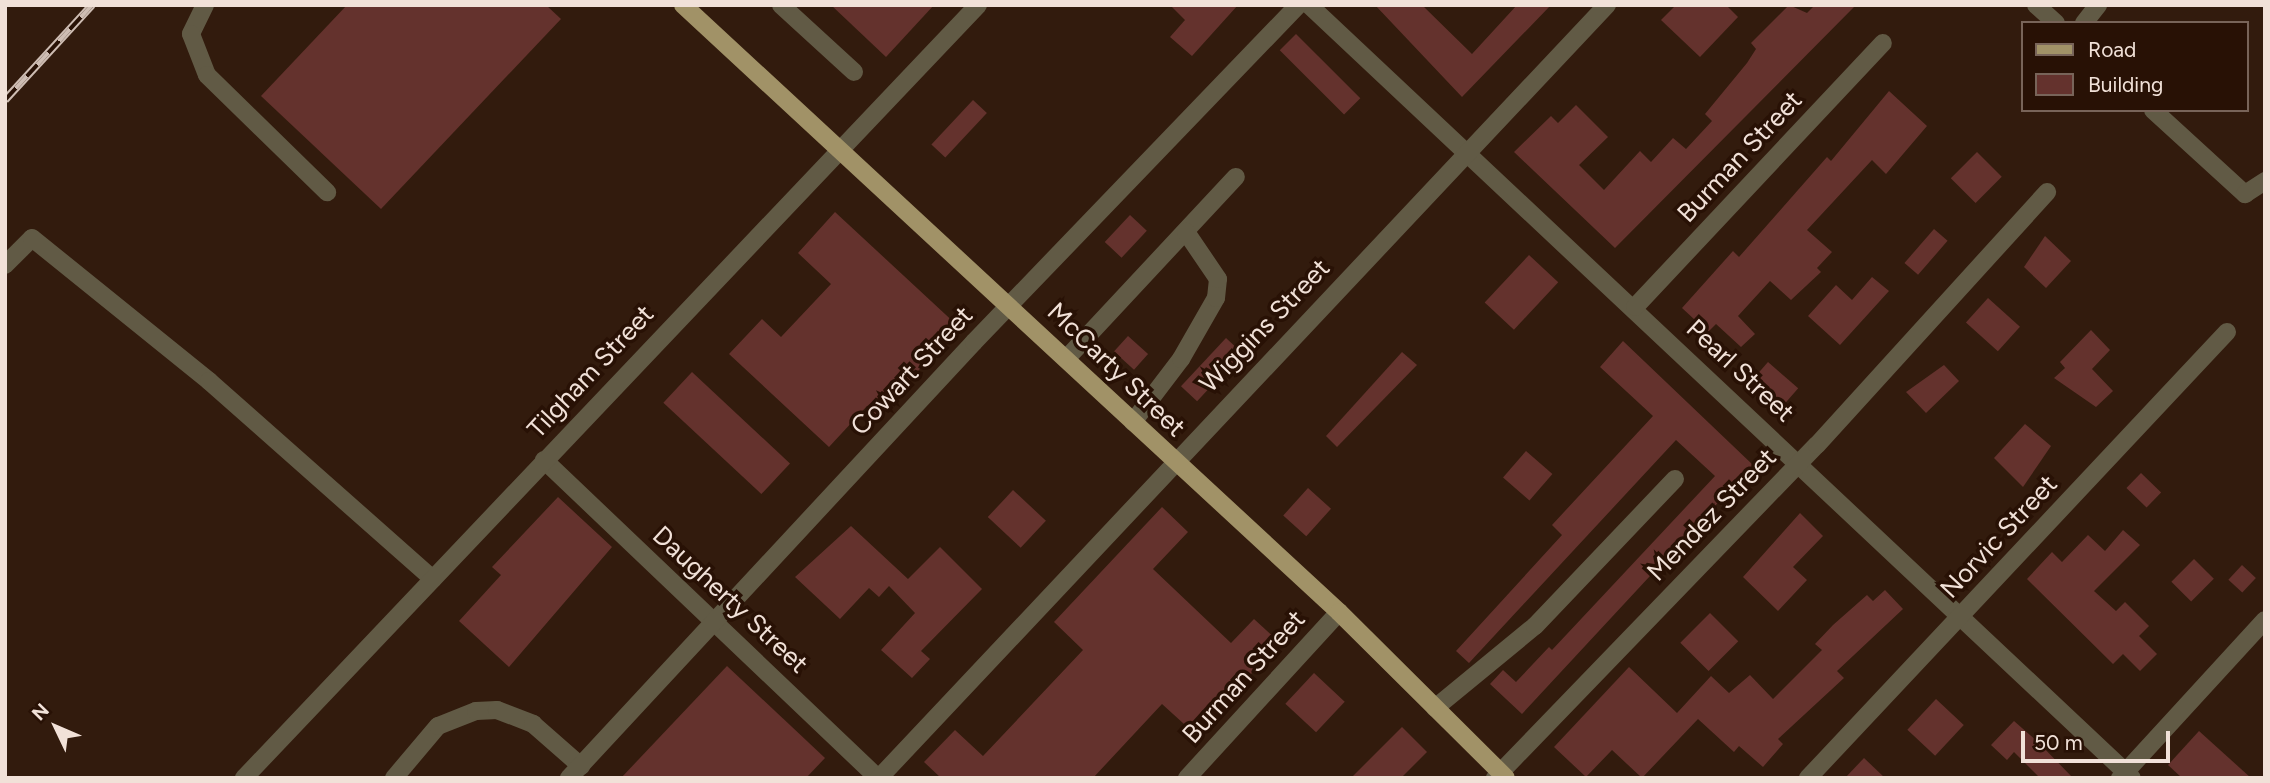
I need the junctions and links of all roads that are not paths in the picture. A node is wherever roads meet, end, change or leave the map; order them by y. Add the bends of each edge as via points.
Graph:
1 (205, 5) edge
2 (683, 5) edge
3 (780, 5) edge
4 (978, 5) edge
5 (1298, 5) edge
6 (1309, 5) edge
7 (1607, 5) edge
8 (2036, 5) edge
9 (2098, 5) edge
10 (2054, 21) edge
11 (2086, 21) edge
12 (1884, 43) dead end
13 (853, 72) dead end
14 (2154, 112) edge
15 (838, 150) junction
16 (1467, 152) junction
17 (1236, 177) dead end
18 (2265, 181) edge
19 (327, 191) dead end
20 (2047, 192) dead end
21 (1186, 232) junction
22 (5, 265) edge
23 (1010, 305) junction
24 (1635, 307) junction
25 (2227, 332) dead end
26 (1066, 359) junction
27 (1133, 422) junction
28 (544, 460) junction
29 (1174, 461) junction
30 (1799, 463) junction
31 (1675, 479) dead end
32 (433, 579) junction
33 (1339, 612) junction
34 (1962, 615) junction
35 (2265, 620) edge
36 (718, 624) junction
37 (1435, 708) junction
38 (575, 772) edge
39 (1500, 776) edge
40 (2126, 776) edge
41 (244, 778) edge
42 (394, 778) edge
43 (879, 778) edge
44 (1187, 778) edge
45 (1808, 778) edge

1 - 19 street via 191,34 207,75
2 - 15 main road, McCarty Street
3 - 13 street
4 - 15 street, Tilgham Street
5 - 23 street, Cowart Street
6 - 16 street, Pearl Street
7 - 16 street, Wiggins Street
8 - 10 street
9 - 11 street
12 - 24 street, Burman Street
14 - 18 street via 2245,194
15 - 23 main road, McCarty Street
15 - 28 street, Tilgham Street
16 - 24 street, Pearl Street
16 - 29 street, Wiggins Street
17 - 21 street
20 - 30 street, Mendez Street
21 - 26 street
21 - 27 street via 1218,279 1216,299 1181,359
22 - 32 street via 32,238 209,381
23 - 26 main road, McCarty Street
23 - 36 street, Cowart Street
24 - 30 street, Pearl Street
25 - 34 street, Norvic Street
26 - 27 main road, McCarty Street
27 - 29 main road, McCarty Street
28 - 32 street, Tilgham Street
28 - 36 street, Daugherty Street
29 - 33 main road, McCarty Street
29 - 43 street, Wiggins Street
30 - 34 street, Pearl Street
30 - 39 street, Mendez Street
31 - 37 street via 1535,626
32 - 41 street, Tilgham Street
33 - 37 main road, McCarty Street
33 - 44 street, Burman Street
34 - 40 street, Pearl Street
34 - 45 street, Norvic Street
35 - 40 street
36 - 38 street, Cowart Street
36 - 43 street, Daugherty Street
37 - 39 main road, McCarty Street
38 - 42 street via 533,724 497,710 476,711 438,726

